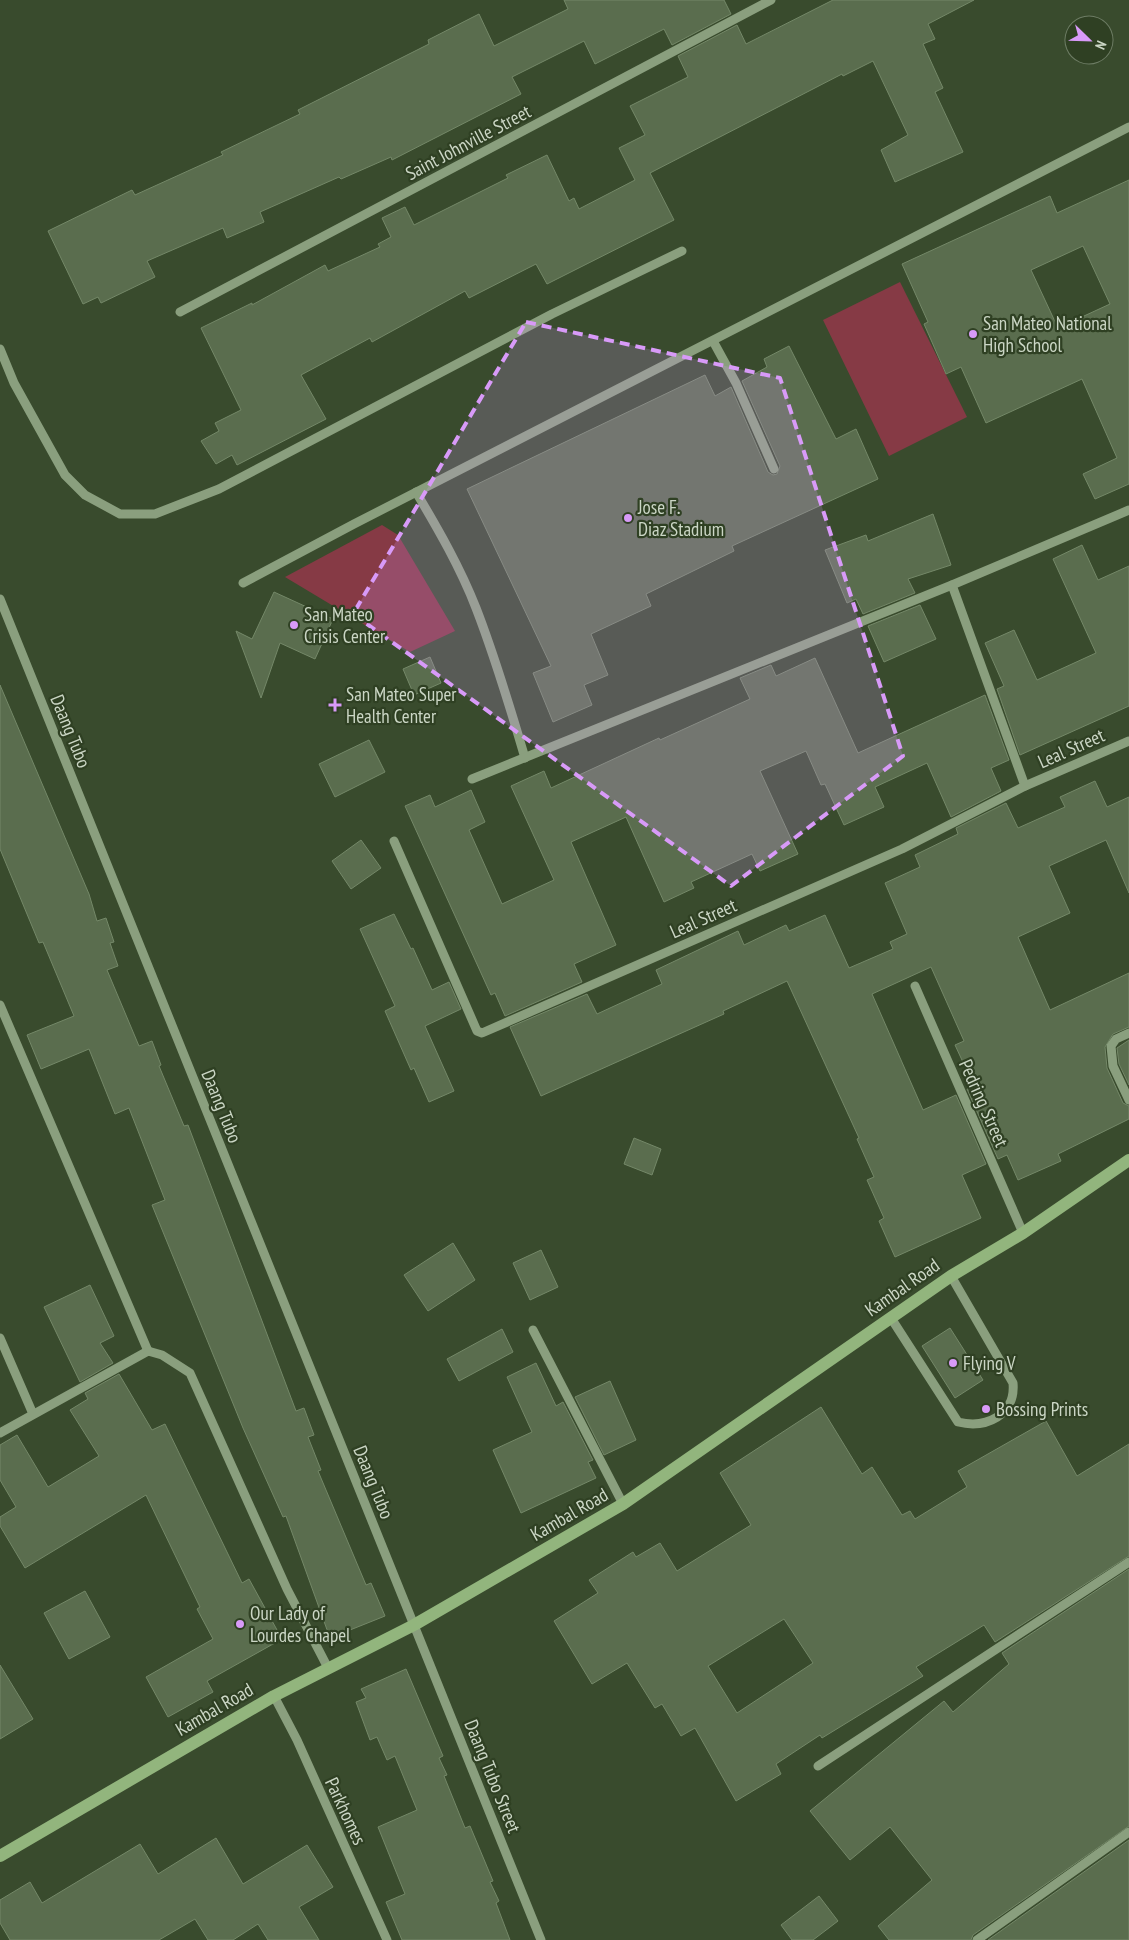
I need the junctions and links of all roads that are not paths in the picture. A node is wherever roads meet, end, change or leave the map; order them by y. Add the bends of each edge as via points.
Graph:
1 (771, 0) edge
2 (1129, 127) edge
3 (682, 251) dead end
4 (180, 312) dead end
5 (713, 341) junction
6 (0, 350) edge
7 (774, 469) dead end
8 (416, 492) junction
9 (1129, 510) edge
10 (243, 583) dead end
11 (952, 585) junction
12 (0, 599) edge
13 (1129, 741) edge
14 (525, 758) junction
15 (472, 779) dead end
16 (1025, 786) junction
17 (394, 841) dead end
18 (915, 986) dead end
19 (0, 1005) edge
20 (1129, 1033) edge
21 (1129, 1100) edge
22 (1129, 1160) edge
23 (1024, 1233) junction
24 (950, 1276) junction
25 (891, 1318) junction
26 (533, 1330) dead end
27 (0, 1338) edge
28 (148, 1351) junction
29 (33, 1414) junction
30 (0, 1433) edge
31 (623, 1504) junction
32 (1129, 1562) edge
33 (414, 1625) junction
34 (328, 1668) junction
35 (274, 1696) junction
36 (818, 1766) dead end
37 (1129, 1832) edge
38 (0, 1856) edge
39 (386, 1940) edge
40 (541, 1940) edge
41 (977, 1940) edge

1 - 4 street, Saint Johnville Street
2 - 5 street
3 - 6 street via 552,314 219,489 155,514 120,514 86,495 65,475
5 - 7 street via 736,383
5 - 8 street
8 - 10 street
8 - 14 street via 446,544 475,607
9 - 11 street
11 - 14 street
11 - 16 street
12 - 33 street, Daang Tubo
13 - 16 street, Leal Street
14 - 15 street
16 - 17 street, Leal Street via 902,849 482,1033 477,1031
18 - 23 street, Pedring Street
19 - 28 street
20 - 21 street via 1116,1039 1111,1046 1113,1066
22 - 23 main road, Kambal Road
23 - 24 main road, Kambal Road
24 - 25 main road, Kambal Road
24 - 25 street via 1013,1383 1010,1407 984,1424 958,1422
25 - 31 main road, Kambal Road
26 - 31 street
27 - 29 street
28 - 29 street
28 - 34 street via 162,1355 190,1373 287,1589
29 - 30 street
31 - 33 main road, Kambal Road
32 - 36 street
33 - 34 main road, Kambal Road
33 - 40 street, Daang Tubo Street
34 - 35 main road, Kambal Road
35 - 38 main road, Kambal Road
35 - 39 street, Parkhomes via 297,1740
37 - 41 street

